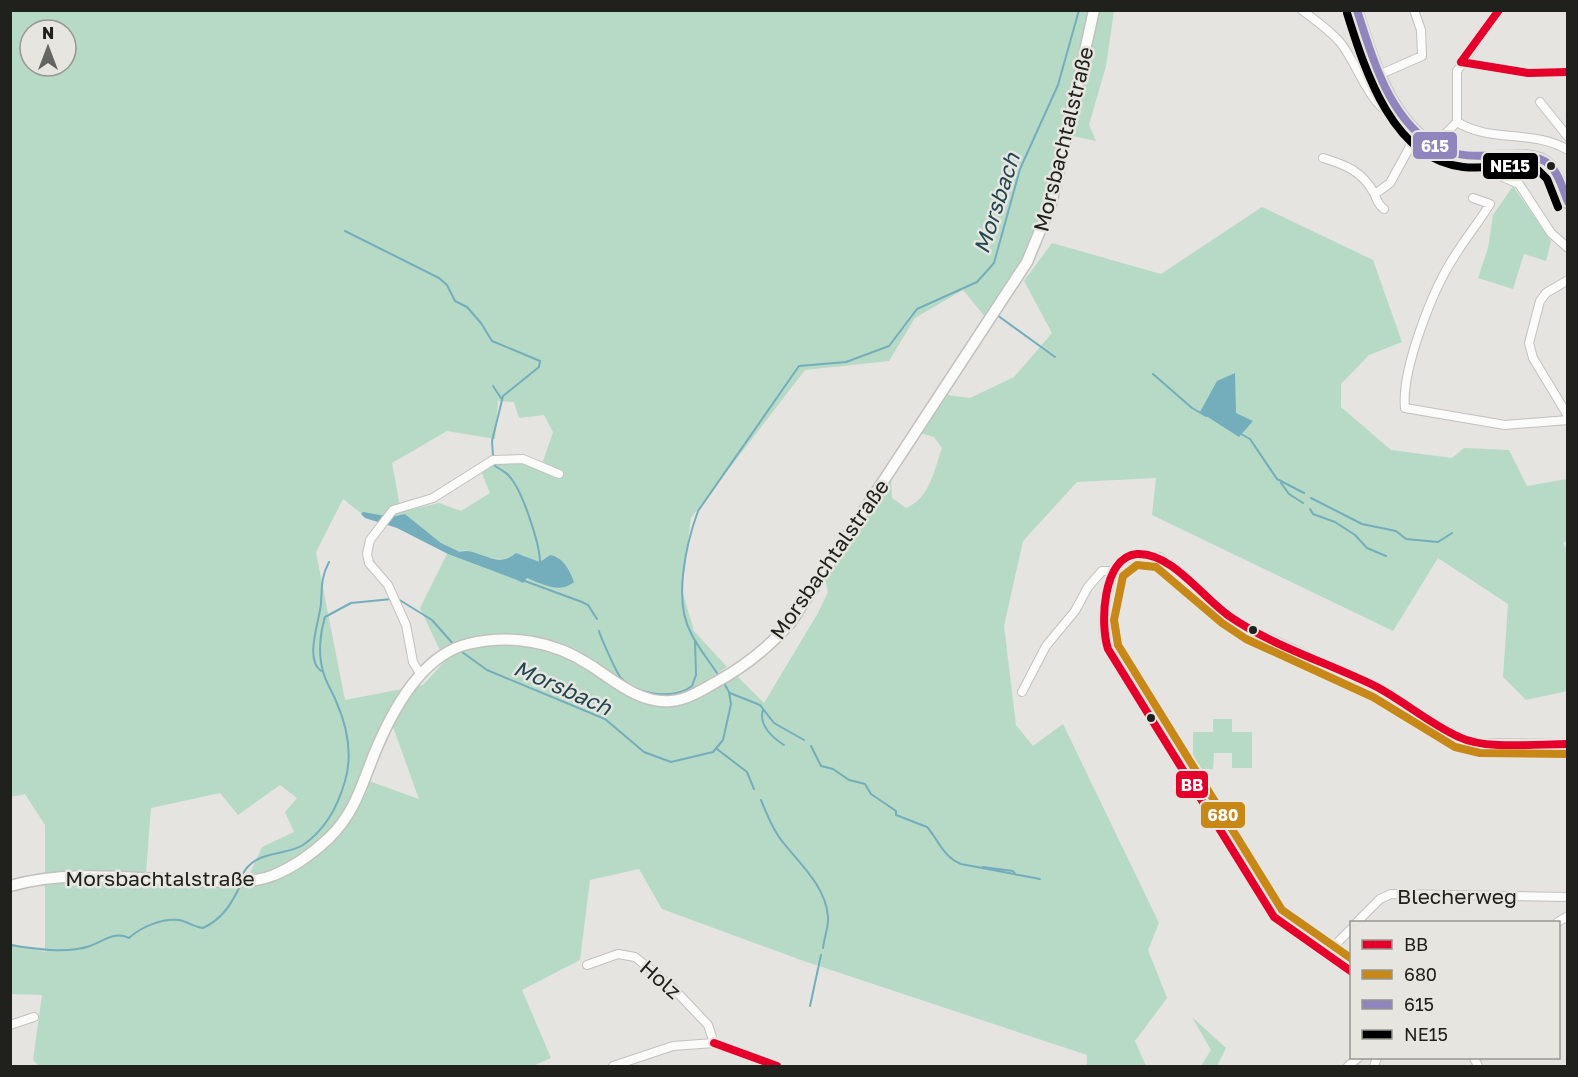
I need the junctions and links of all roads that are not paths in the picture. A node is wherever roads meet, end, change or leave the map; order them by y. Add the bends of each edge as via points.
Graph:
1 (1094, 10) edge
2 (1302, 10) edge
3 (1357, 10) edge
4 (1414, 10) edge
5 (1499, 10) edge
6 (1461, 62) junction
7 (1568, 72) edge
8 (1380, 74) junction
9 (1540, 102) dead end
10 (1403, 119) junction
11 (1457, 122) junction
12 (1418, 132) junction
13 (1568, 137) edge
14 (1435, 144) junction
15 (1564, 148) edge
16 (1462, 157) junction
17 (1323, 158) dead end
18 (1375, 194) junction
19 (1473, 198) dead end
20 (1568, 203) edge
21 (1384, 209) dead end
22 (1568, 248) edge
23 (1568, 280) edge
24 (1568, 418) edge
25 (559, 474) dead end
26 (1113, 571) junction
27 (421, 675) junction
28 (1022, 692) dead end
29 (1568, 744) edge
30 (10, 886) edge
31 (1568, 897) edge
32 (1358, 921) edge
33 (1350, 930) edge
34 (1325, 955) junction
35 (587, 965) dead end
36 (1350, 971) edge
37 (34, 1017) dead end
38 (10, 1024) edge
39 (714, 1043) junction
40 (761, 1064) edge
41 (613, 1066) edge
42 (777, 1066) edge

1 - 27 main road, Morsbachtalstraße via 1051,204 1027,262 791,622 763,652 721,680 684,698 659,701 619,686 587,663 554,647 515,640 490,640 448,651
2 - 10 street via 1338,40 1380,104
3 - 8 main road
4 - 8 street via 1421,30 1422,56
5 - 6 street
6 - 7 street via 1528,73
6 - 11 street via 1456,75
8 - 10 main road
9 - 13 street
10 - 12 main road
11 - 14 street
11 - 15 street via 1483,133 1529,137
12 - 14 main road
12 - 18 street via 1390,183
13 - 15 street
14 - 16 main road
16 - 20 main road via 1541,159 1554,170
16 - 22 street via 1519,184 1551,233
17 - 18 street via 1355,170
18 - 21 street
19 - 24 street via 1490,204 1454,257 1435,296 1407,370 1405,408 1505,425
23 - 24 street via 1540,301 1528,343
25 - 27 street via 523,459 493,460 433,498 399,507 370,540 369,563 388,585 408,629 413,662
26 - 28 street via 1098,574 1075,611 1046,646
26 - 29 street via 1126,558 1140,554 1160,557 1228,615 1252,630 1378,688 1460,738 1480,743
26 - 34 street via 1103,614 1108,649 1274,917
27 - 30 main road, Morsbachtalstraße via 391,721 360,795 340,826 288,868 262,879 65,877
31 - 32 street, Blecherweg via 1392,894 1380,898
33 - 34 street
34 - 36 street
35 - 39 street, Holz via 618,954 635,957 708,1025
37 - 38 street
39 - 40 street
39 - 41 street via 672,1046
40 - 42 street

